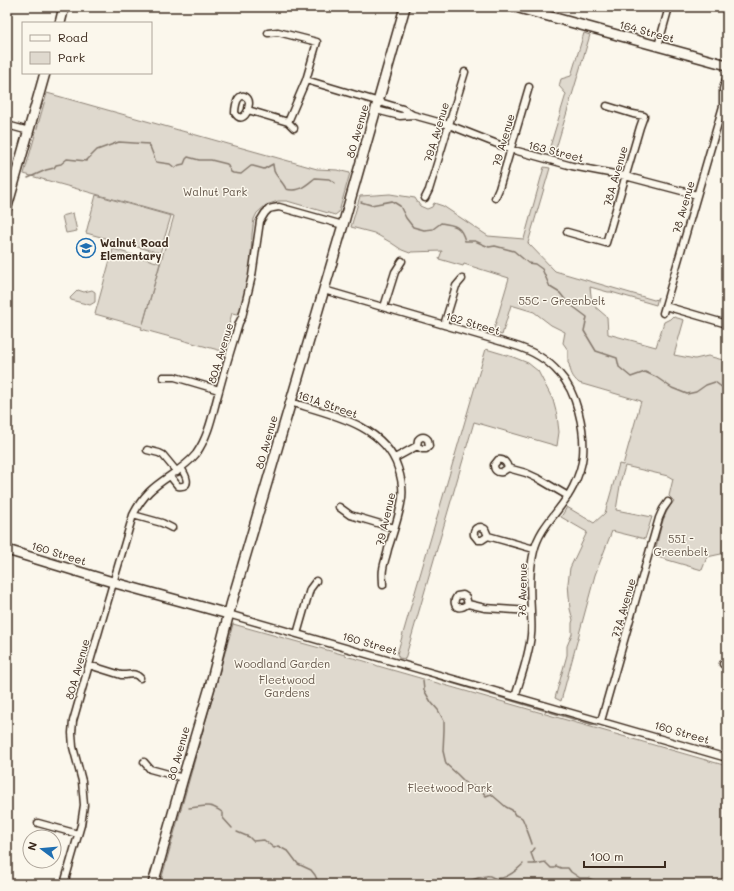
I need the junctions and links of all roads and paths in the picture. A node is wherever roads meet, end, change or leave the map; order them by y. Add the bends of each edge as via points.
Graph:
1 (64, 7) edge
2 (405, 7) edge
3 (515, 7) edge
4 (669, 7) edge
5 (60, 22) edge
6 (268, 33) dead end
7 (658, 46) junction
8 (727, 65) edge
9 (465, 72) dead end
10 (46, 74) edge
11 (727, 76) edge
12 (306, 80) junction
13 (529, 87) dead end
14 (727, 98) edge
15 (377, 106) junction
16 (606, 106) dead end
17 (723, 106) junction
18 (248, 110) dead end
19 (288, 122) junction
20 (7, 125) edge
21 (449, 125) junction
22 (294, 128) dead end
23 (29, 131) junction
24 (510, 149) junction
25 (625, 176) junction
26 (697, 196) junction
27 (426, 198) dead end
28 (495, 198) dead end
29 (7, 207) edge
30 (343, 225) junction
31 (567, 232) dead end
32 (402, 261) dead end
33 (462, 279) dead end
34 (324, 290) junction
35 (384, 307) junction
36 (727, 324) edge
37 (444, 325) junction
38 (163, 377) dead end
39 (219, 390) junction
40 (290, 402) junction
41 (581, 422) joint
42 (417, 446) dead end
43 (147, 450) dead end
44 (395, 458) junction
45 (508, 468) dead end
46 (179, 470) junction
47 (170, 476) junction
48 (568, 496) junction
49 (668, 502) dead end
50 (339, 507) dead end
51 (133, 515) junction
52 (172, 528) dead end
53 (394, 528) junction
54 (488, 536) dead end
55 (534, 549) junction
56 (7, 550) edge
57 (316, 581) dead end
58 (113, 582) junction
59 (383, 585) dead end
60 (468, 604) dead end
61 (531, 610) junction
62 (228, 614) junction
63 (297, 634) junction
64 (89, 665) junction
65 (140, 678) dead end
66 (515, 697) junction
67 (601, 721) junction
68 (727, 758) edge
69 (144, 762) dead end
70 (183, 778) junction
71 (38, 823) dead end
72 (78, 834) junction
73 (64, 884) edge
74 (153, 884) edge

1 - 5 street
2 - 15 street, 80 Avenue
3 - 7 street, 164 Street
4 - 7 street
6 - 12 street via 278,32 317,42
7 - 8 street, 164 Street
9 - 21 street, 79A Avenue
10 - 23 street
11 - 17 street, 78 Avenue
12 - 15 street, 163 Street
12 - 19 street
13 - 24 street, 79 Avenue
14 - 17 street, 78 Avenue
15 - 21 street, 163 Street via 403,109 413,116
15 - 30 street, 80 Avenue
16 - 25 street, 78A Avenue via 644,116
17 - 26 street, 78 Avenue
18 - 19 street
19 - 22 street
20 - 23 street
21 - 24 street, 163 Street
21 - 27 street, 79A Avenue
23 - 29 street
24 - 25 street, 163 Street via 572,166
24 - 28 street, 79 Avenue
25 - 26 street, 163 Street
25 - 31 street, 78A Avenue via 606,243
26 - 36 street, 78 Avenue via 664,309
30 - 34 street, 80 Avenue
30 - 39 street, 80A Avenue via 284,208 276,207 265,213 260,221 252,276 242,317 238,323
32 - 35 street via 395,272
33 - 37 street via 456,286
34 - 35 street, 162 Street
34 - 40 street, 80 Avenue
35 - 37 street, 162 Street
37 - 41 street, 162 Street via 520,347 553,367 572,392
38 - 39 street via 175,377
39 - 46 street, 80A Avenue via 202,443
40 - 44 street, 161A Street via 361,426 377,438
40 - 62 street, 80 Avenue
41 - 48 street, 78 Avenue via 583,456
42 - 44 street
43 - 46 street via 163,455
44 - 53 street, 79 Avenue via 402,481 402,494
45 - 48 street via 539,479
46 - 47 street, 80A Avenue
46 - 47 street via 187,479 185,485 178,486
47 - 51 street, 80A Avenue via 144,497
48 - 55 street, 78 Avenue via 542,530
49 - 67 street, 77A Avenue via 659,518
50 - 53 street via 350,515
51 - 52 street
51 - 58 street, 80A Avenue
53 - 59 street, 79 Avenue via 383,567
54 - 55 street
55 - 61 street, 78 Avenue via 530,569
56 - 58 street, 160 Street
57 - 63 street via 310,589
58 - 62 street, 160 Street
58 - 64 street, 80A Avenue
60 - 61 street via 485,608
61 - 66 street, 78 Avenue via 530,642
62 - 63 street, 160 Street
62 - 70 street, 80 Avenue
63 - 66 street, 160 Street
64 - 65 street via 121,675 134,673
64 - 72 street, 80A Avenue via 72,733 84,796
66 - 67 street, 160 Street
67 - 68 street, 160 Street
69 - 70 street via 150,769
70 - 74 street, 80 Avenue
71 - 72 street
72 - 73 street, 80A Avenue

